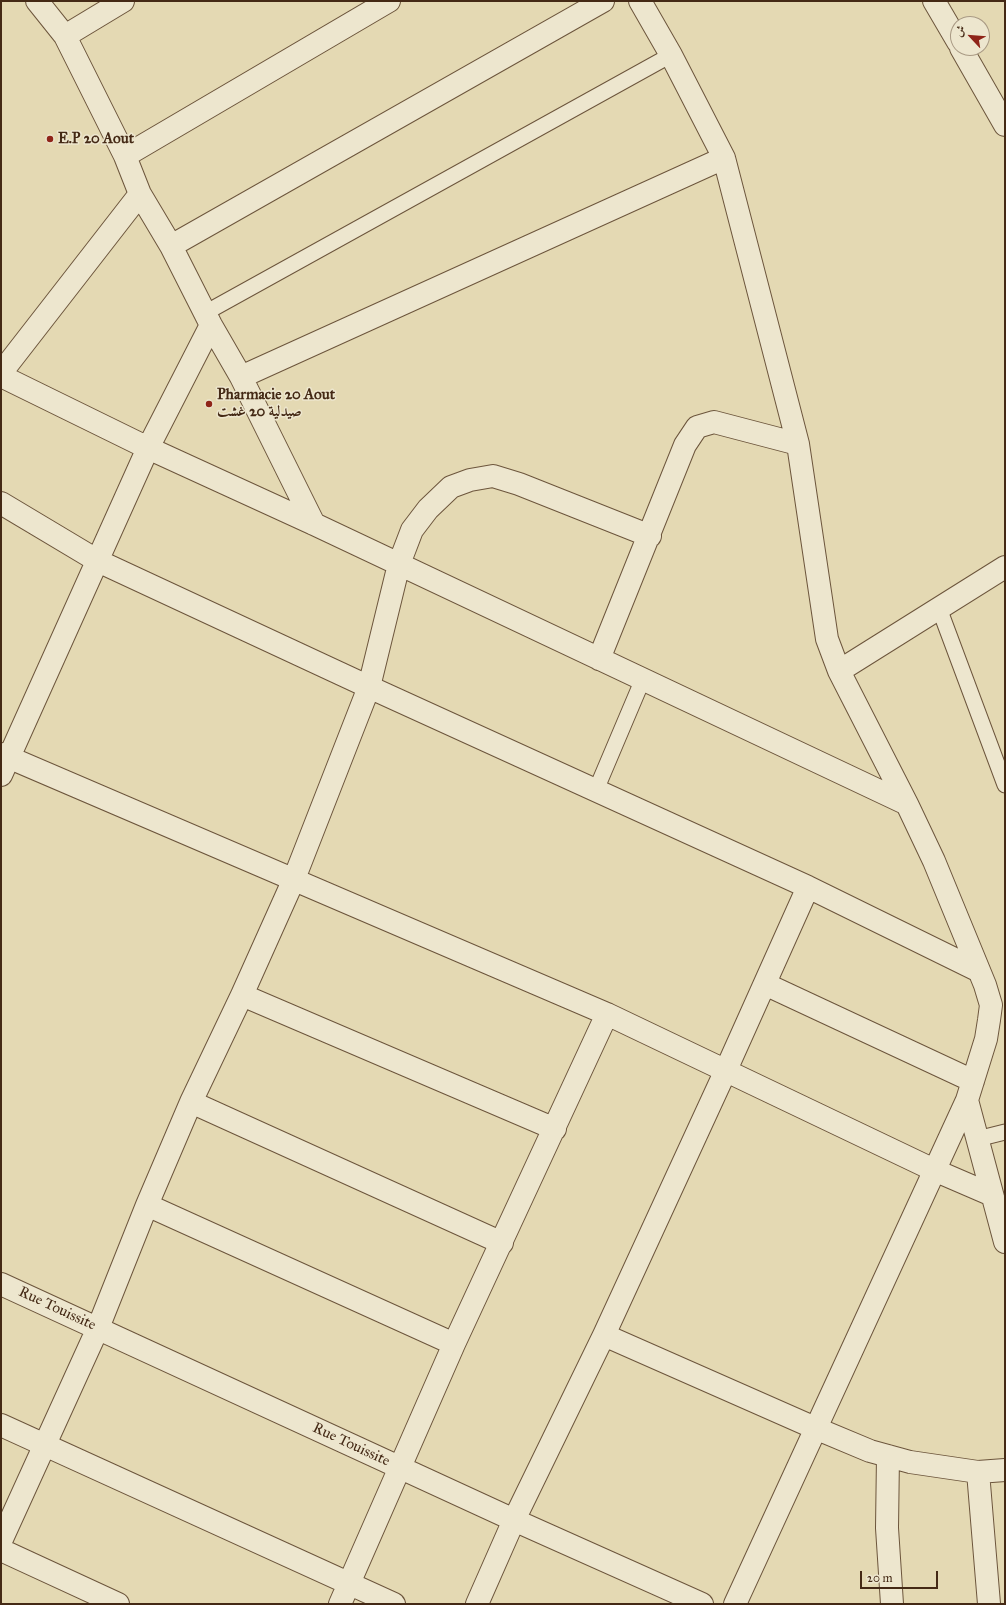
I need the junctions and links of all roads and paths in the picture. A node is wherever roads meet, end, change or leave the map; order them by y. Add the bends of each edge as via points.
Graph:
1 (37, 1) edge
2 (123, 1) edge
3 (389, 1) edge
4 (603, 1) edge
5 (640, 1) edge
6 (934, 1) edge
7 (950, 28) edge
8 (65, 36) junction
9 (671, 55) junction
10 (966, 56) edge
11 (1005, 125) edge
12 (125, 156) junction
13 (724, 158) junction
14 (140, 194) junction
15 (171, 246) junction
16 (208, 319) junction
17 (1, 373) edge
18 (1, 376) edge
19 (241, 377) junction
20 (798, 444) junction
21 (148, 448) junction
22 (1, 503) edge
23 (314, 524) junction
24 (650, 536) junction
25 (98, 561) junction
26 (399, 564) junction
27 (1005, 567) edge
28 (939, 608) junction
29 (599, 659) junction
30 (839, 671) junction
31 (643, 679) junction
32 (369, 687) junction
33 (4, 762) edge
34 (1005, 785) edge
35 (596, 790) junction
36 (906, 804) junction
37 (294, 879) junction
38 (808, 887) junction
39 (979, 971) junction
40 (765, 984) junction
41 (242, 995) junction
42 (607, 1014) junction
43 (726, 1070) junction
44 (970, 1091) junction
45 (192, 1102) junction
46 (554, 1129) junction
47 (1005, 1132) edge
48 (977, 1139) junction
49 (934, 1170) junction
50 (992, 1195) junction
51 (147, 1205) junction
52 (1005, 1242) edge
53 (502, 1243) junction
54 (1, 1284) edge
55 (98, 1328) junction
56 (604, 1335) junction
57 (454, 1344) junction
58 (1, 1425) edge
59 (815, 1428) junction
60 (44, 1445) junction
61 (888, 1456) junction
62 (400, 1467) junction
63 (1005, 1470) edge
64 (978, 1472) junction
65 (514, 1520) junction
66 (1, 1541) edge
67 (1, 1550) edge
68 (350, 1584) junction
69 (118, 1604) edge
70 (340, 1604) edge
71 (394, 1604) edge
72 (477, 1604) edge
73 (702, 1604) edge
74 (735, 1604) edge
75 (892, 1604) edge
76 (989, 1604) edge

1 - 8 street
2 - 8 street
3 - 12 street
4 - 15 street
5 - 9 street
6 - 7 street
8 - 12 street
9 - 13 street
9 - 16 lane
10 - 11 street
12 - 14 street
13 - 19 street
13 - 20 street
14 - 15 street
14 - 17 street
15 - 16 street
16 - 19 street
16 - 21 street
18 - 21 street
19 - 23 street
20 - 24 street via 714,422 698,427 685,445
20 - 30 street via 827,639
21 - 23 street
21 - 25 street
22 - 25 street
23 - 26 street
24 - 26 street via 493,476 451,487 428,509 412,530
24 - 29 street
25 - 32 street
25 - 33 street
26 - 29 street
26 - 32 street
27 - 28 street
28 - 30 street
28 - 34 lane
29 - 31 street
30 - 36 street
31 - 35 lane
31 - 36 street
32 - 35 street
32 - 37 street
33 - 37 street
35 - 38 street
36 - 39 street via 934,861
37 - 41 street
37 - 42 street
38 - 39 street
38 - 40 street
39 - 44 street via 990,1005 986,1038
40 - 43 street
40 - 44 street
41 - 45 street
41 - 46 street
42 - 43 street
42 - 46 street
43 - 49 street
43 - 56 street
44 - 48 street
44 - 49 street
45 - 51 street
45 - 53 street
46 - 53 street
47 - 48 lane
48 - 50 street
49 - 50 street
49 - 59 street
50 - 52 street
51 - 55 street
51 - 57 street
53 - 57 street
54 - 55 street, Rue Touissite
55 - 60 street
55 - 62 street, Rue Touissite
56 - 59 street
56 - 65 street
57 - 62 street
58 - 60 street
59 - 61 street
59 - 74 street
60 - 66 street
60 - 68 street
61 - 64 street via 910,1462
61 - 75 street via 887,1528
62 - 65 street, Rue Touissite
62 - 68 street
63 - 64 street
64 - 76 street
65 - 72 street
65 - 73 street, Rue Touissite
67 - 69 street
68 - 70 street
68 - 71 street

